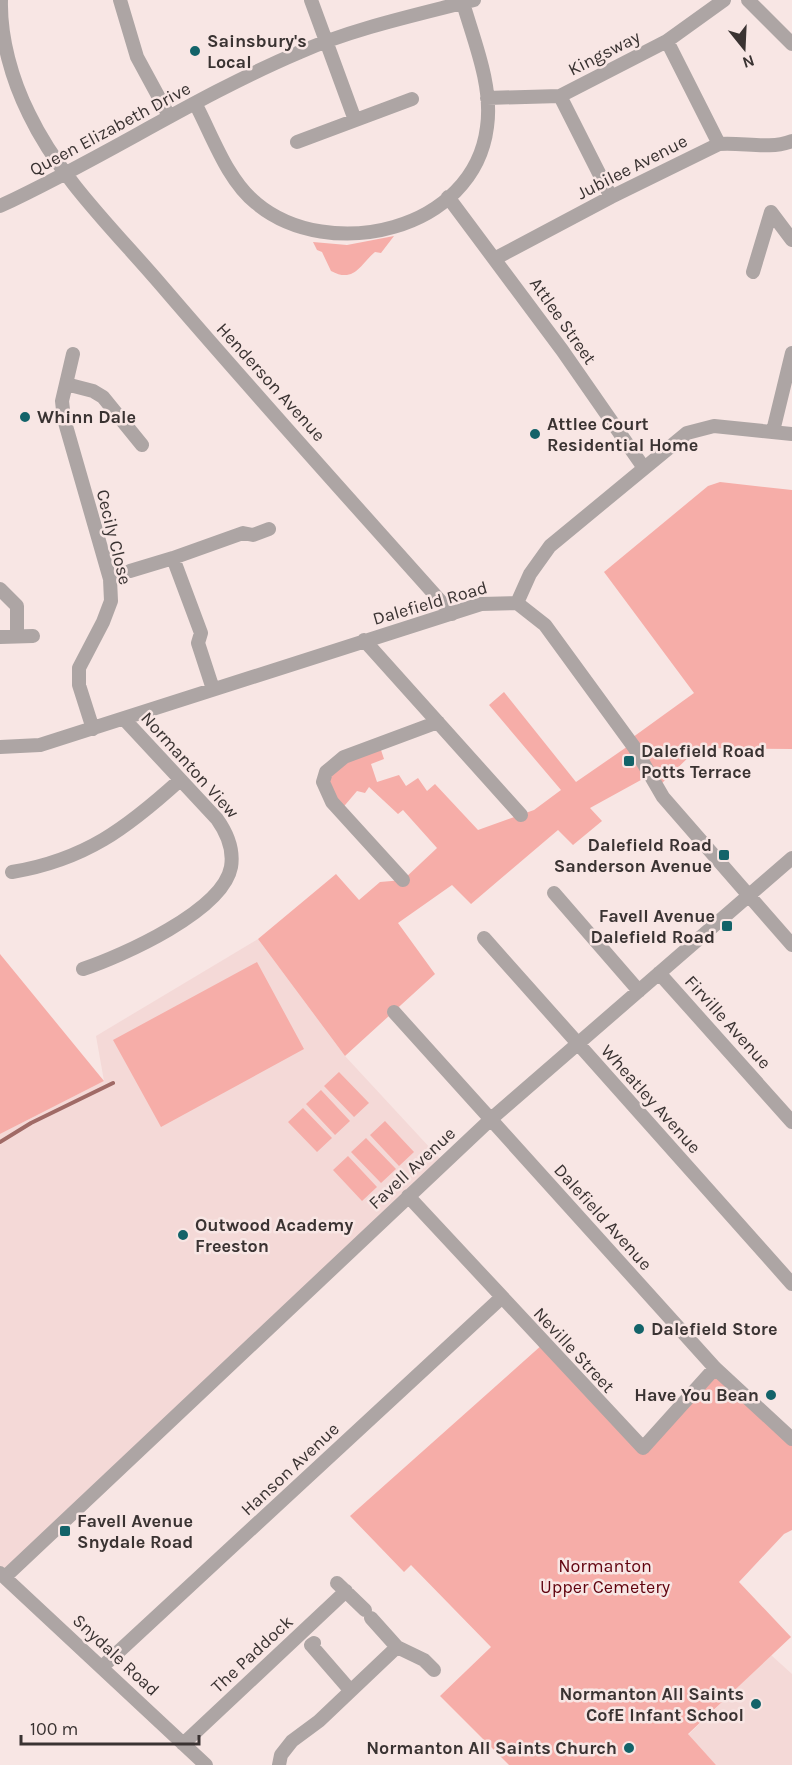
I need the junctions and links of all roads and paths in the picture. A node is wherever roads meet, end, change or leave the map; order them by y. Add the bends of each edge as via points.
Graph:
1 (1, 0) edge
2 (120, 0) edge
3 (311, 0) edge
4 (724, 0) edge
5 (748, 0) edge
6 (469, 1) edge
7 (0, 7) edge
8 (325, 41) junction
9 (667, 41) junction
10 (792, 44) edge
11 (560, 96) junction
12 (487, 98) junction
13 (412, 99) dead end
14 (195, 103) junction
15 (169, 116) junction
16 (355, 120) junction
17 (792, 141) edge
18 (297, 142) dead end
19 (719, 144) junction
20 (65, 173) junction
21 (448, 197) junction
22 (611, 197) junction
23 (0, 207) edge
24 (792, 240) edge
25 (496, 258) junction
26 (753, 272) dead end
27 (73, 354) dead end
28 (792, 354) edge
29 (66, 384) junction
30 (773, 431) junction
31 (792, 434) edge
32 (142, 445) dead end
33 (644, 468) junction
34 (269, 529) dead end
35 (172, 558) junction
36 (130, 572) dead end
37 (0, 589) edge
38 (517, 603) junction
39 (452, 614) junction
40 (17, 636) junction
41 (33, 636) dead end
42 (0, 637) edge
43 (364, 640) junction
44 (213, 688) junction
45 (124, 719) junction
46 (438, 722) junction
47 (93, 729) junction
48 (0, 747) edge
49 (180, 780) junction
50 (521, 815) dead end
51 (792, 858) edge
52 (12, 872) dead end
53 (403, 880) dead end
54 (554, 893) dead end
55 (749, 896) junction
56 (484, 938) dead end
57 (792, 945) edge
58 (83, 969) dead end
59 (660, 973) junction
60 (639, 991) junction
61 (394, 1012) dead end
62 (578, 1044) junction
63 (491, 1119) junction
64 (792, 1122) edge
65 (408, 1196) junction
66 (792, 1284) edge
67 (501, 1298) junction
68 (715, 1368) junction
69 (792, 1439) edge
70 (3, 1575) edge
71 (314, 1643) dead end
72 (398, 1647) junction
73 (102, 1667) junction
74 (434, 1670) dead end
75 (350, 1690) junction
76 (183, 1743) junction
77 (206, 1765) edge
78 (279, 1765) edge

1 - 7 street, Henderson Avenue
2 - 15 street via 137,57
3 - 8 street
4 - 9 street, Kingsway
5 - 10 street
6 - 8 street, Queen Elizabeth Drive
6 - 12 street
7 - 20 street, Henderson Avenue via 14,81 29,115
8 - 14 street, Queen Elizabeth Drive
8 - 16 street
9 - 11 street, Kingsway
9 - 19 street
11 - 12 street, Kingsway
11 - 22 street
12 - 21 street via 488,127 480,152
13 - 16 street
14 - 15 street, Queen Elizabeth Drive
14 - 21 street via 242,188 272,215 301,229 345,234 378,231 417,220
15 - 20 street, Queen Elizabeth Drive
16 - 18 street
17 - 19 street, Jubilee Avenue via 772,147
19 - 22 street, Jubilee Avenue
20 - 23 street, Queen Elizabeth Drive
20 - 39 street, Henderson Avenue
21 - 25 street, Attlee Street
22 - 25 street, Jubilee Avenue
24 - 26 street via 771,212
25 - 33 street, Attlee Street
27 - 29 street, Cecily Close
28 - 30 street
29 - 32 street via 103,397
29 - 47 street, Cecily Close via 62,401 66,428 110,579 111,601 79,668 79,685
30 - 31 street
30 - 33 street via 701,428 687,433
33 - 38 street via 550,546 530,574
34 - 35 street via 253,535 243,533
35 - 36 street
35 - 44 street via 201,633 198,643
37 - 40 street via 17,606
38 - 39 street, Dalefield Road via 487,603
38 - 55 street via 545,625 634,747 663,797
39 - 43 street, Dalefield Road
40 - 41 street
40 - 42 street
43 - 44 street, Dalefield Road
43 - 46 street
44 - 45 street, Dalefield Road
45 - 47 street, Dalefield Road
45 - 49 street, Normanton View
46 - 50 street
46 - 53 street via 344,757 326,772 323,782 332,802
47 - 48 street, Dalefield Road via 40,745
49 - 52 street via 137,819 87,851 59,862
49 - 58 street, Normanton View via 227,834 231,867 223,888 150,940
51 - 55 street, Favell Avenue
54 - 60 street
55 - 57 street
55 - 59 street, Favell Avenue
56 - 62 street, Wheatley Avenue
59 - 60 street, Favell Avenue
59 - 64 street, Firville Avenue
60 - 62 street, Favell Avenue
61 - 63 street, Dalefield Avenue
62 - 63 street, Favell Avenue
62 - 66 street, Wheatley Avenue
63 - 65 street, Favell Avenue
63 - 68 street, Dalefield Avenue
65 - 67 street, Neville Street
65 - 70 street, Favell Avenue
67 - 68 street, Neville Street via 643,1448
67 - 73 street, Hanson Avenue
68 - 69 street, Dalefield Avenue
70 - 73 street, Snydale Road
71 - 75 street via 311,1645
72 - 74 street, The Paddock via 424,1660
72 - 75 street
72 - 76 street, The Paddock via 341,1587
73 - 76 street, Snydale Road
75 - 78 street via 292,1741 281,1755
76 - 77 street, Snydale Road

